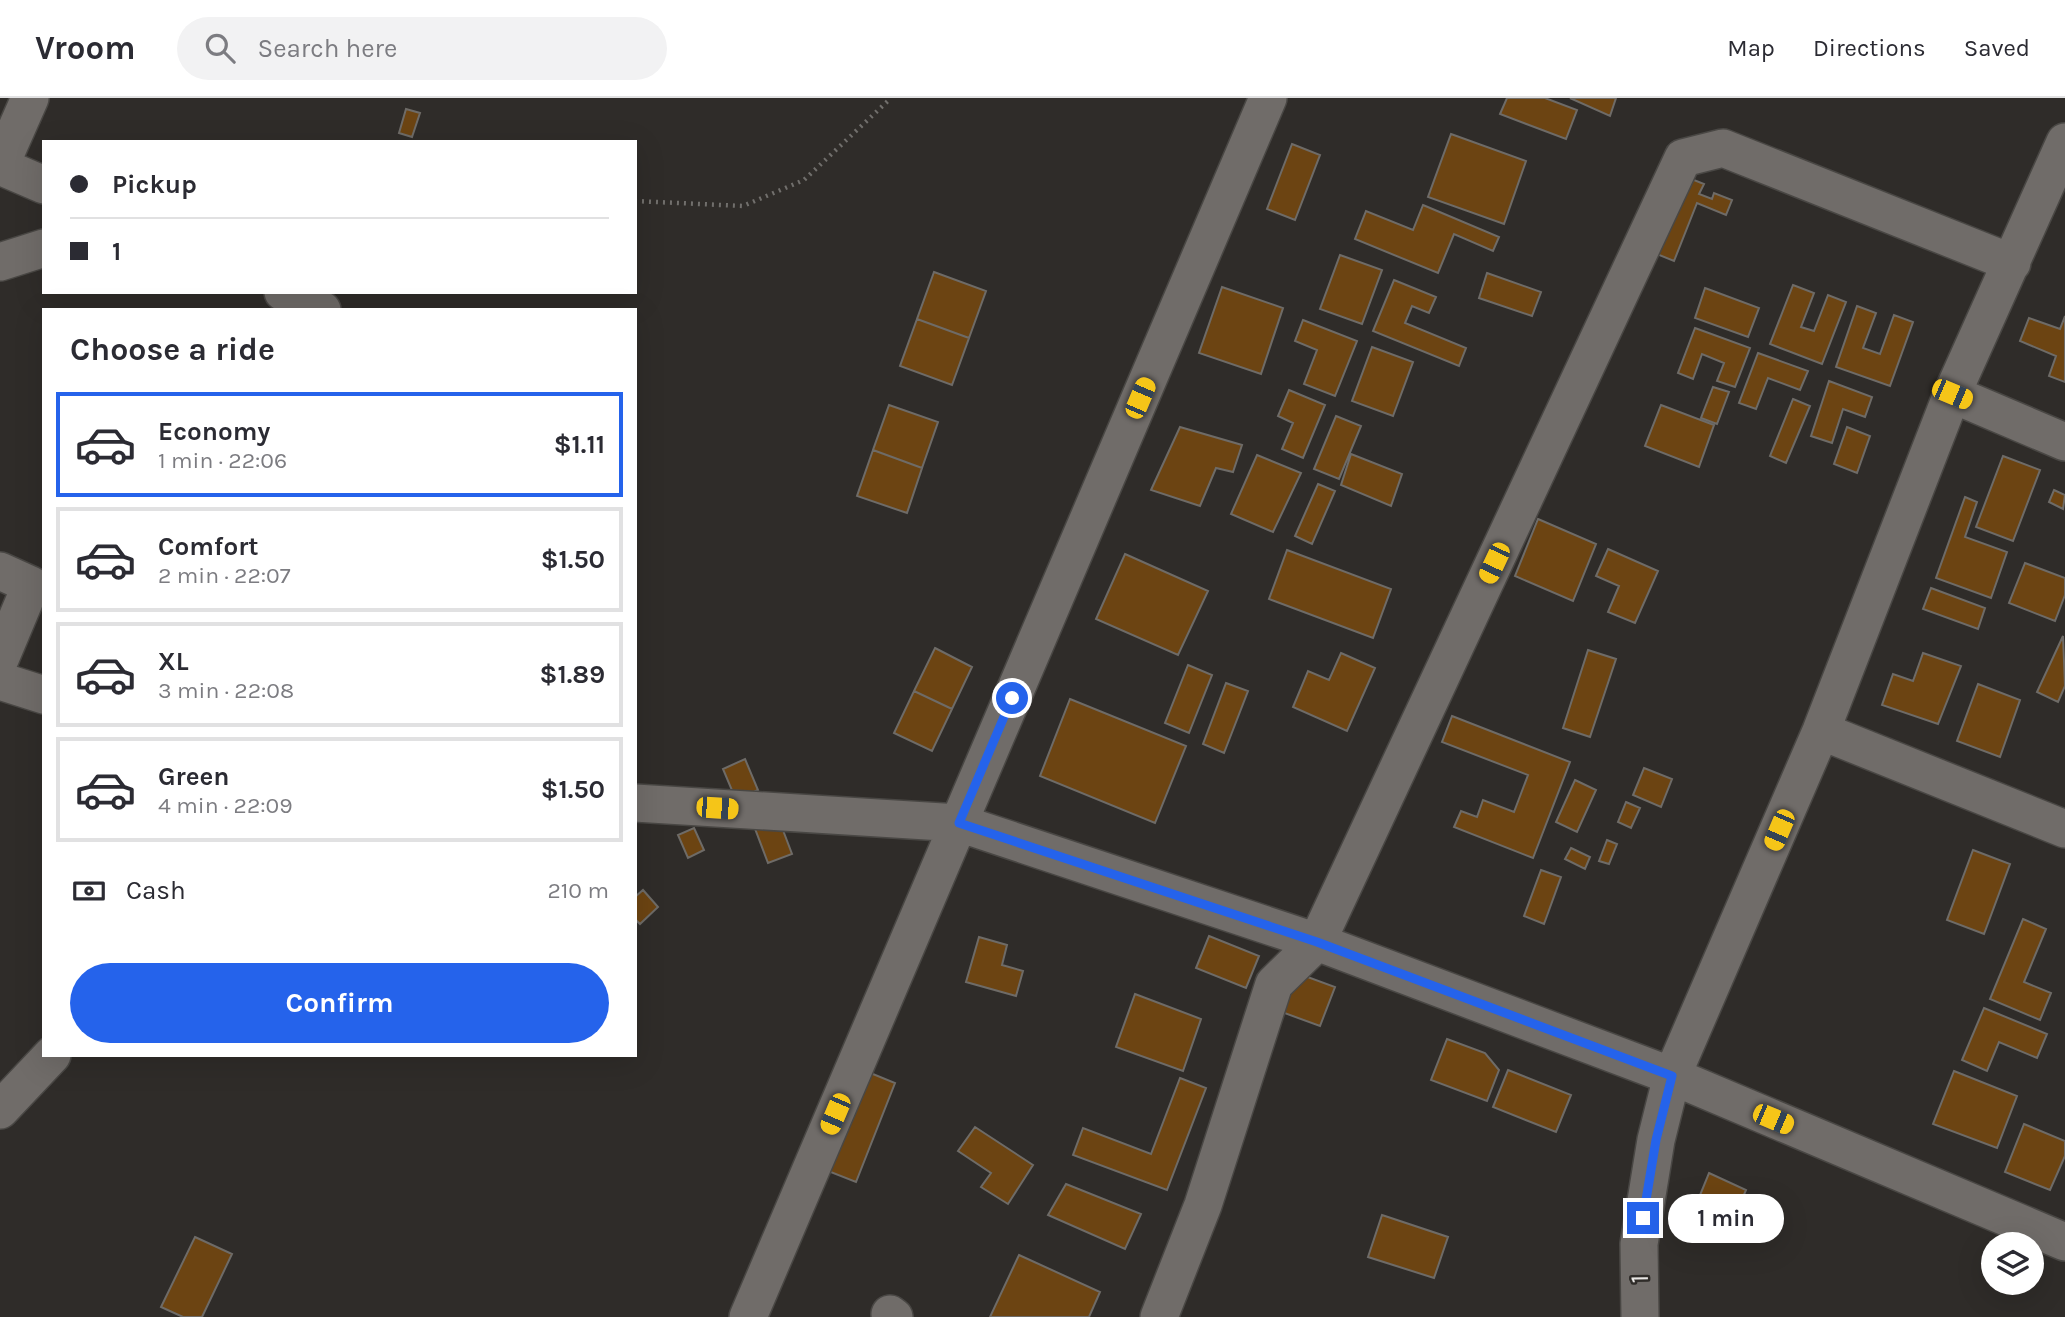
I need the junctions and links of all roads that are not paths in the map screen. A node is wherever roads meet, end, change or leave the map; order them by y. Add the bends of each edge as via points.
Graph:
1 (9, 98) edge
2 (30, 98) edge
3 (1268, 98) edge
4 (2065, 142) edge
5 (0, 166) edge
6 (42, 184) edge
7 (42, 249) edge
8 (0, 262) edge
9 (2012, 263) junction
10 (287, 294) edge
11 (318, 308) edge
12 (1952, 394) junction
13 (2065, 442) edge
14 (0, 571) edge
15 (0, 659) edge
16 (0, 681) edge
17 (42, 694) edge
18 (1821, 731) junction
19 (637, 803) edge
20 (959, 823) junction
21 (2065, 829) edge
22 (1317, 942) junction
23 (50, 1057) edge
24 (1672, 1076) junction
25 (0, 1110) edge
26 (2065, 1242) edge
27 (748, 1317) edge
28 (1158, 1317) edge
29 (1640, 1317) edge

1 - 5 street
2 - 5 street
3 - 20 street
4 - 9 street, 1
5 - 6 street
7 - 8 street
9 - 12 street, 1
9 - 22 street via 1723,148 1683,158
10 - 11 street
12 - 13 street
12 - 18 street, 1
14 - 15 street via 32,585
16 - 17 street
18 - 21 street
18 - 24 street, 1
19 - 20 street
20 - 22 street
20 - 27 street
22 - 24 street
22 - 28 street via 1274,984 1203,1205
23 - 25 street
24 - 26 street
24 - 29 street, 1 via 1639,1244

